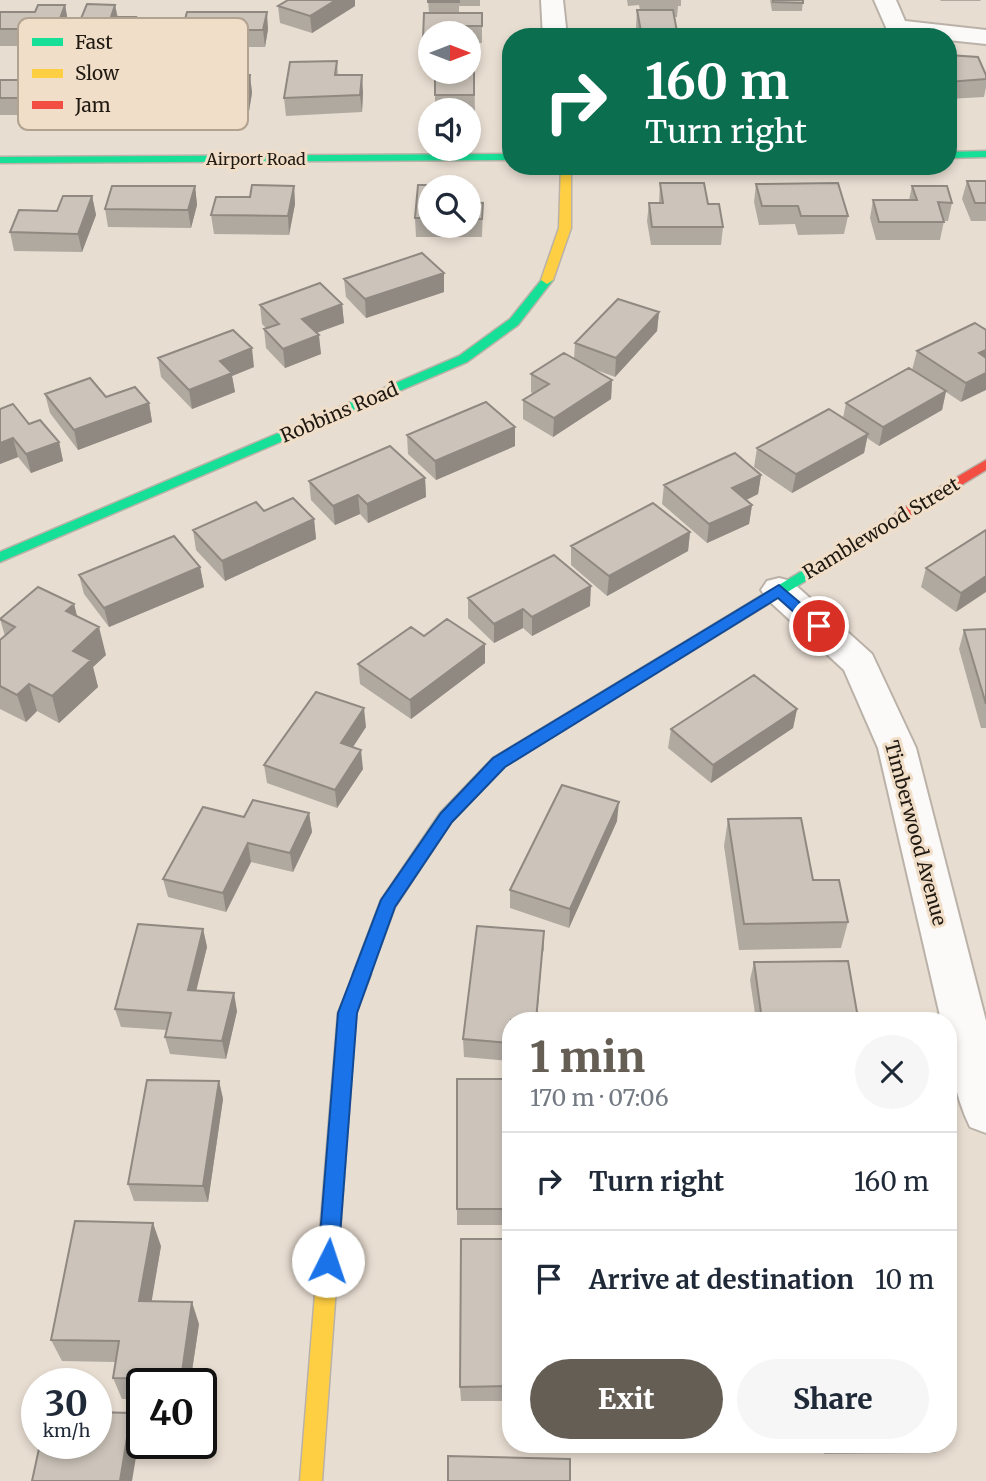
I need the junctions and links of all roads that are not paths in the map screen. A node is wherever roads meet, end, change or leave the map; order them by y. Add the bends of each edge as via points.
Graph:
1 (552, 0) edge
2 (884, 0) edge
3 (554, 28) edge
4 (905, 28) edge
5 (957, 34) edge
6 (986, 37) edge
7 (986, 154) edge
8 (957, 155) edge
9 (502, 157) edge
10 (0, 160) edge
11 (567, 175) edge
12 (986, 464) edge
13 (0, 557) edge
14 (779, 590) junction
15 (986, 1111) edge
16 (311, 1481) edge

1 - 3 street
2 - 4 street via 896,27
5 - 6 street
7 - 8 street
9 - 10 street, Airport Road
11 - 13 street, Robbins Road via 569,204 555,271 519,318 463,359
12 - 14 street, Ramblewood Street
14 - 15 street, Timberwood Avenue via 859,663 897,748
14 - 16 street, Ramblewood Street via 499,762 446,817 387,905 347,1013

